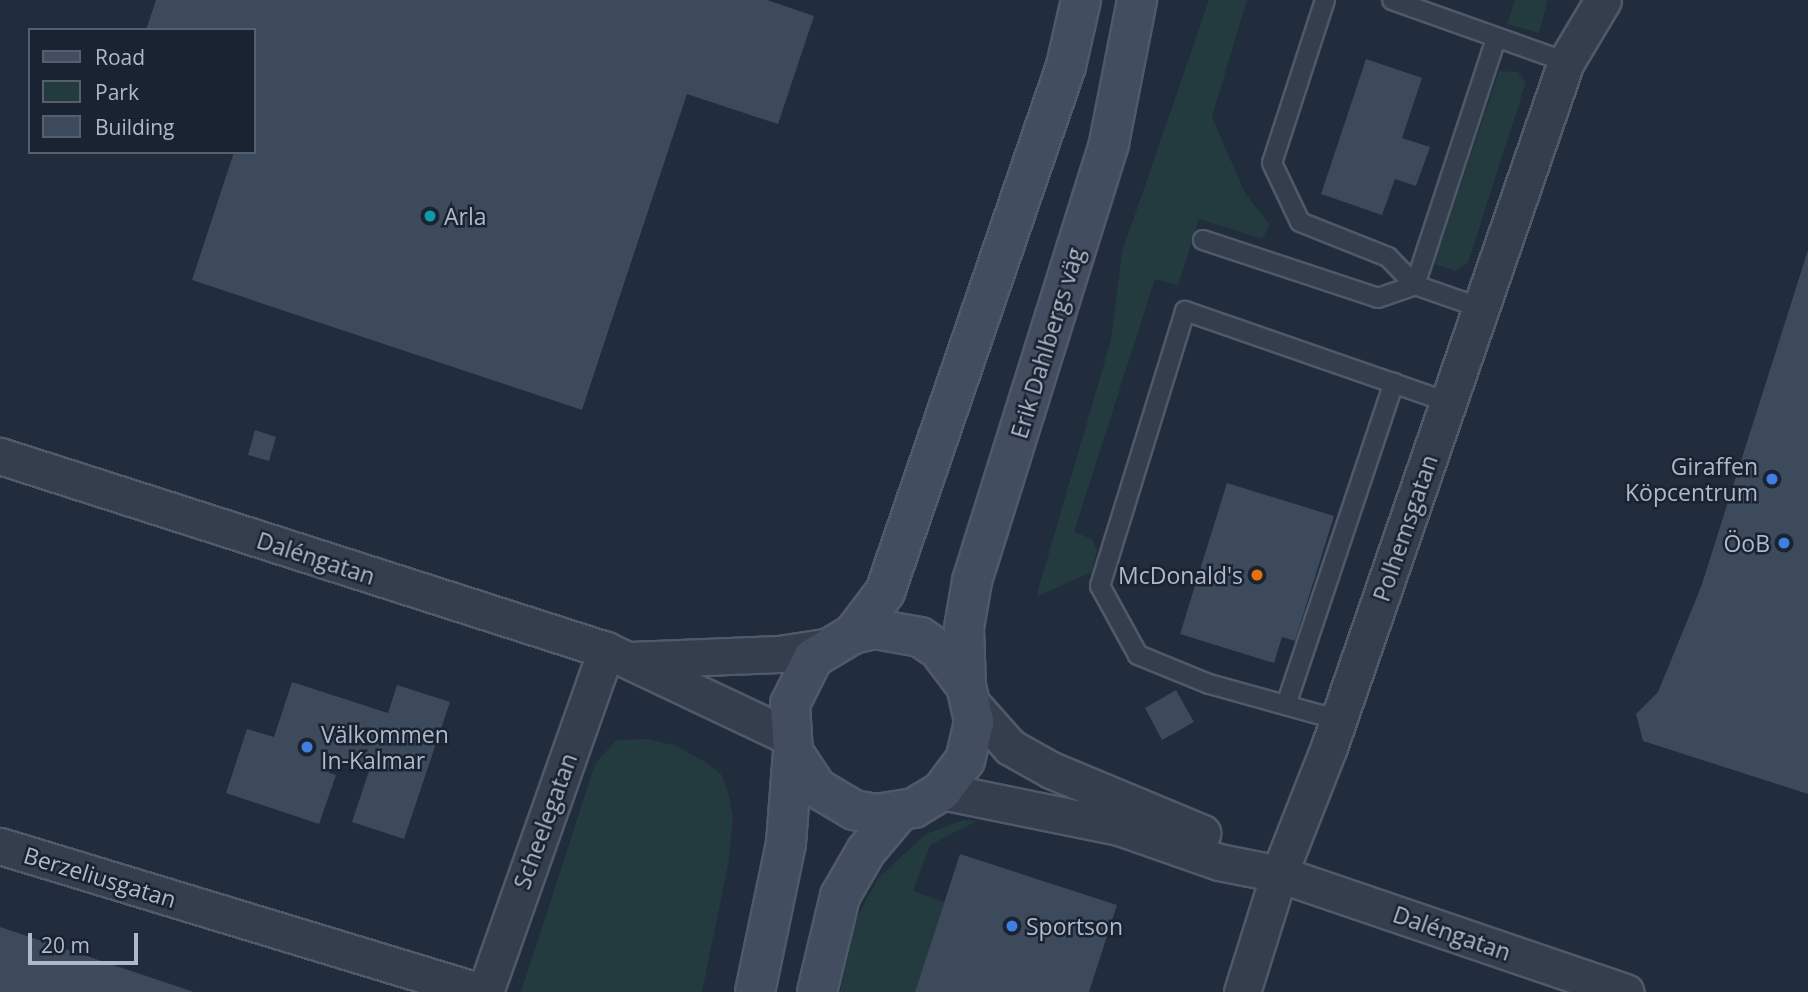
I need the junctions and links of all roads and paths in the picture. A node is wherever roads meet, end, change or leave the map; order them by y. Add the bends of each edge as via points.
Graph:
1 (1081, 0) edge
2 (1137, 0) edge
3 (1325, 0) edge
4 (1392, 0) edge
5 (1575, 0) edge
6 (1603, 0) edge
7 (1496, 39) junction
8 (1566, 62) junction
9 (1203, 240) dead end
10 (1415, 285) junction
11 (1481, 308) junction
12 (1394, 383) junction
13 (1448, 402) junction
14 (0, 456) edge
15 (840, 640) junction
16 (619, 655) junction
17 (969, 694) junction
18 (1286, 705) junction
19 (1339, 720) junction
20 (792, 745) junction
21 (942, 791) junction
22 (898, 813) junction
23 (0, 846) edge
24 (1279, 874) junction
25 (483, 992) edge
26 (755, 992) edge
27 (817, 992) edge
28 (1242, 992) edge
29 (1625, 992) edge

1 - 15 main road via 1066,66 900,558 885,593
2 - 17 main road, Erik Dahlbergs väg via 1109,143 972,582 964,628
3 - 10 lane via 1272,163 1300,222 1388,257
4 - 7 lane
5 - 8 street, Polhemsgatan
6 - 8 street, Polhemsgatan
7 - 8 lane
7 - 10 lane
8 - 11 street, Polhemsgatan
9 - 10 lane via 1378,298
10 - 11 lane
11 - 13 street, Polhemsgatan
12 - 13 lane
12 - 18 lane
12 - 18 lane via 1185,312 1100,586 1138,655 1209,684
13 - 19 street, Polhemsgatan
14 - 16 street, Daléngatan
15 - 16 street, Daléngatan via 779,654
15 - 17 main road via 875,629 920,638 939,650
15 - 20 main road via 795,687
16 - 20 street, Daléngatan
16 - 25 street, Scheelegatan
17 - 21 main road, Erik Dahlbergs väg via 971,742 956,777
17 - 24 street, Daléngatan via 1010,747 1051,770 1222,841
18 - 19 lane
19 - 24 street, Polhemsgatan
20 - 22 main road, Erik Dahlbergs väg via 817,788 834,802 865,812
20 - 26 main road via 786,843
21 - 22 main road, Erik Dahlbergs väg
21 - 24 street, Daléngatan via 1119,827 1219,862
22 - 27 main road, Erik Dahlbergs väg via 866,851 840,896
23 - 25 street, Berzeliusgatan
24 - 28 street, Polhemsgatan
24 - 29 street, Daléngatan

